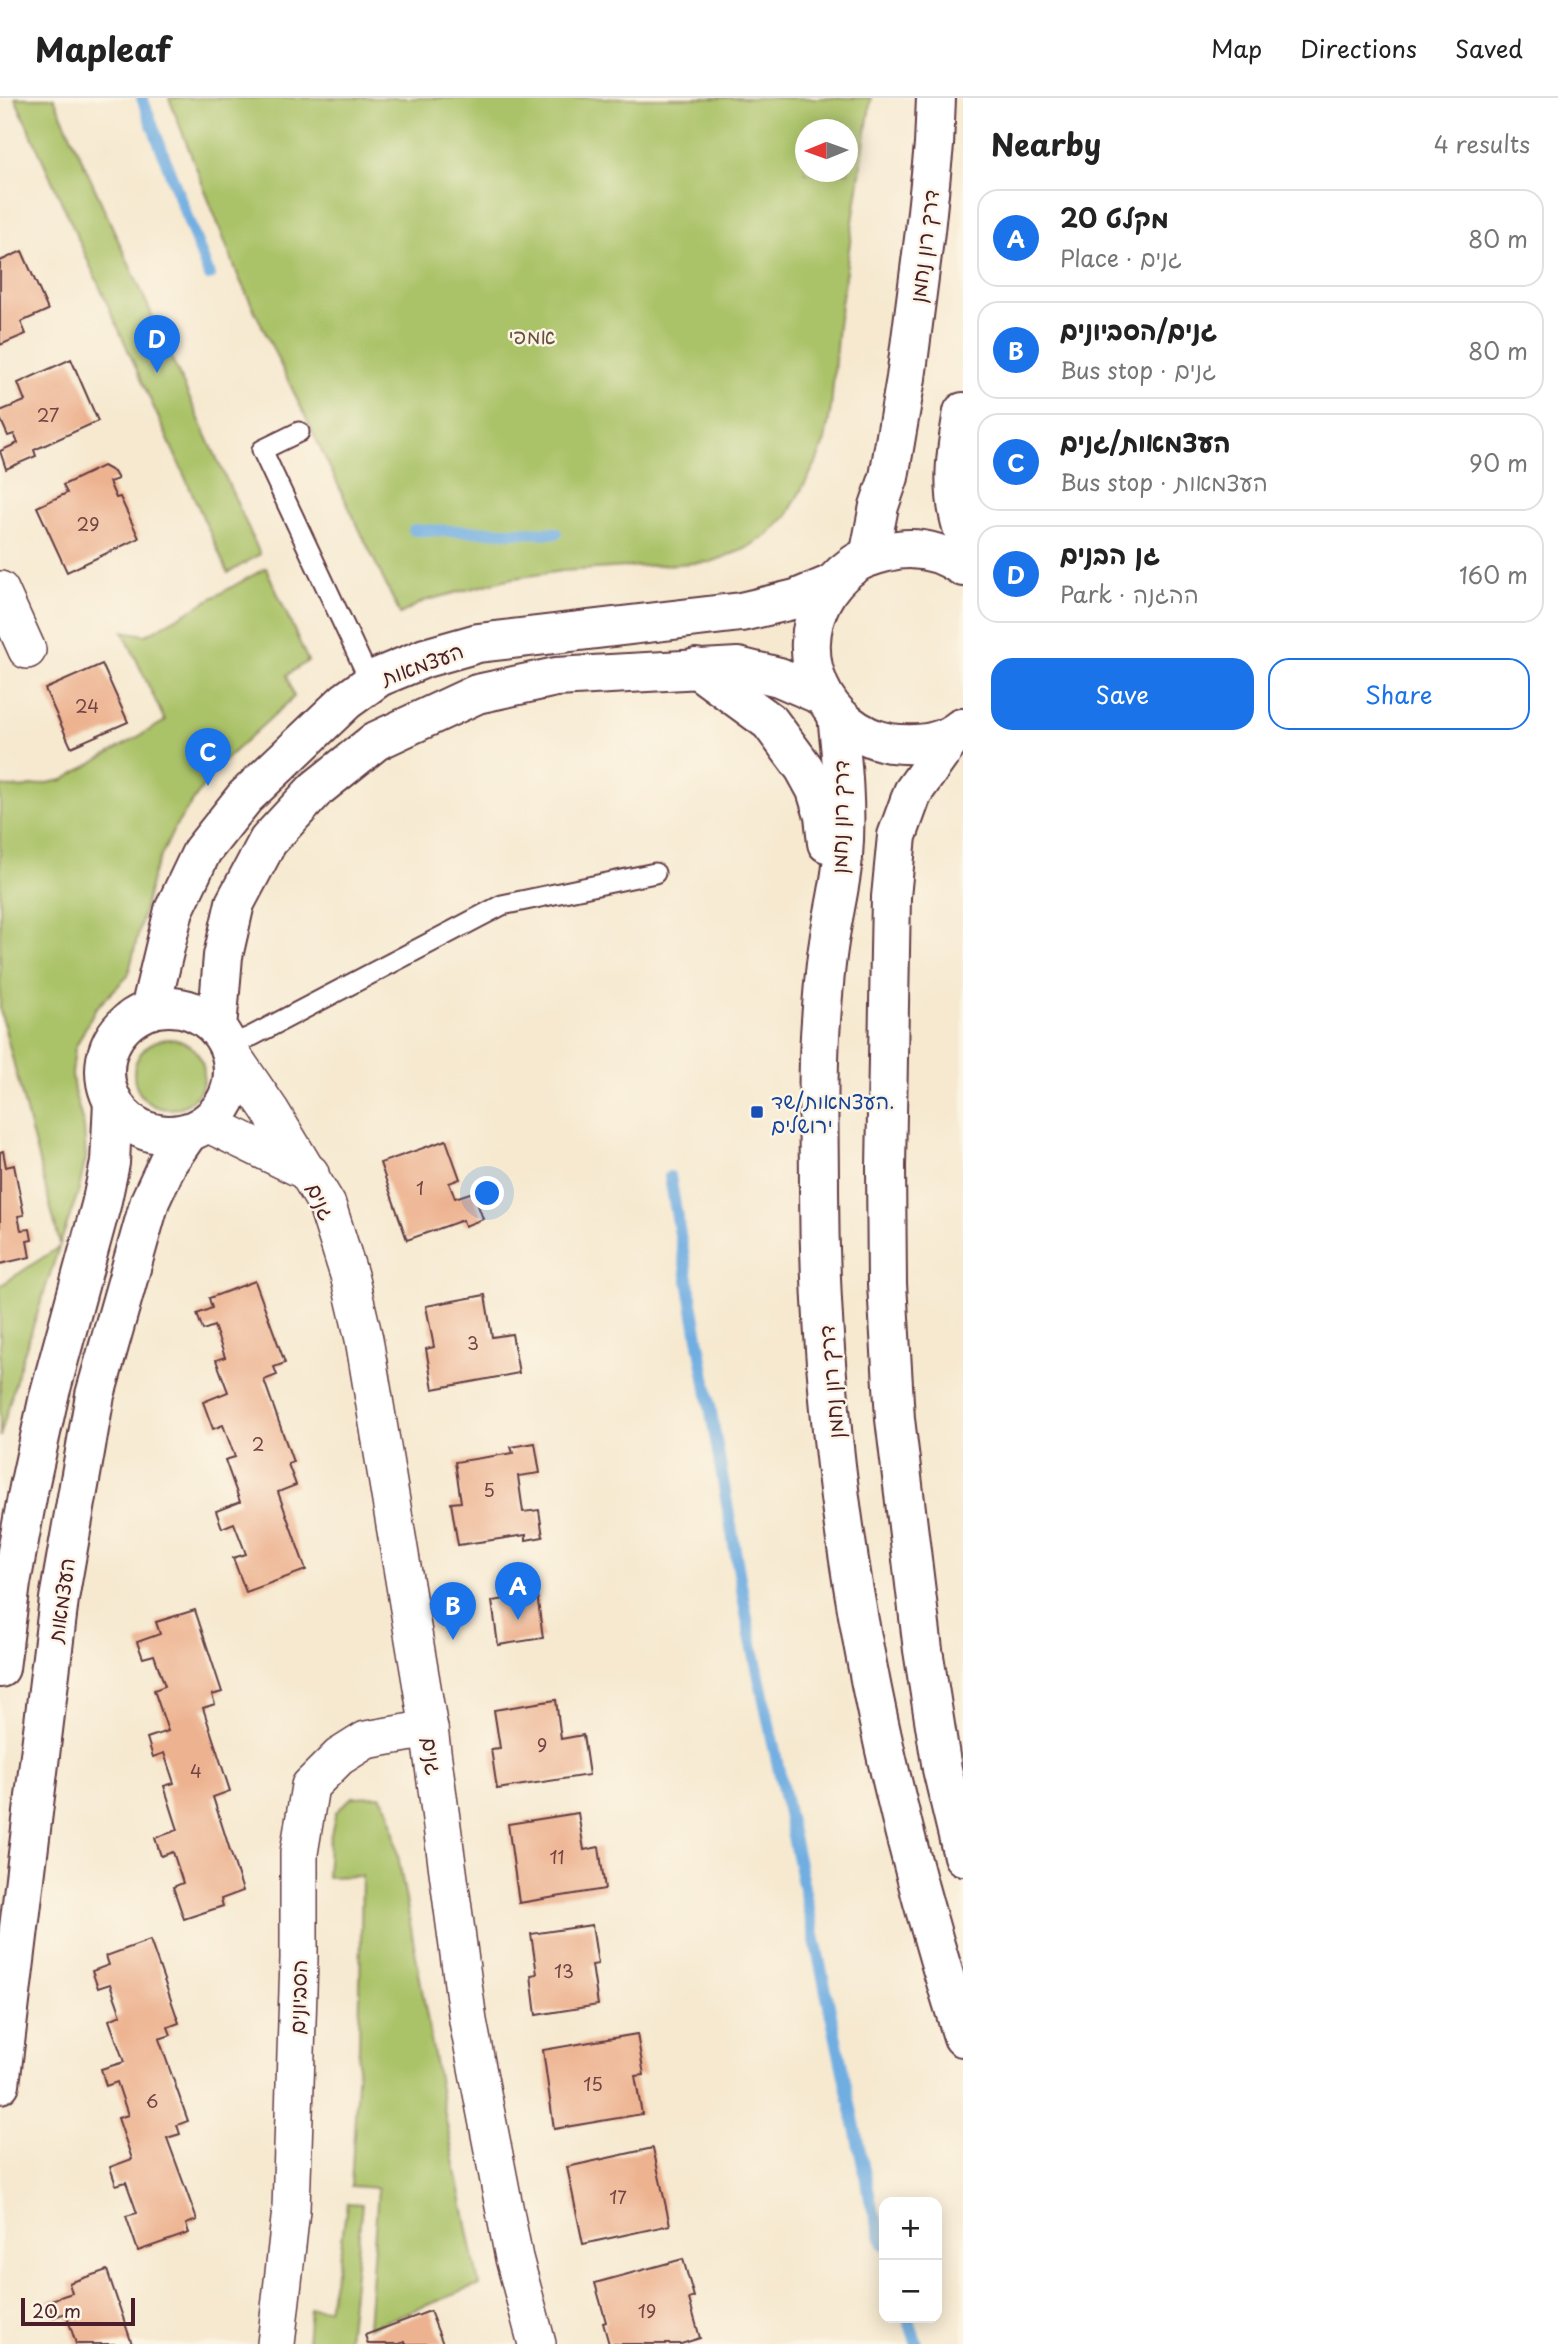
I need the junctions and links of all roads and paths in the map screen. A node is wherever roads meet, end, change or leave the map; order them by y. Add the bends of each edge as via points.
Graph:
1 (936, 98) edge
2 (963, 412) edge
3 (299, 432) dead end
4 (963, 530) edge
5 (869, 557) junction
6 (963, 567) edge
7 (832, 584) junction
8 (0, 590) edge
9 (27, 650) dead end
10 (696, 668) junction
11 (371, 683) junction
12 (830, 705) junction
13 (959, 729) edge
14 (655, 873) dead end
15 (828, 944) junction
16 (150, 1010) junction
17 (226, 1043) junction
18 (113, 1101) junction
19 (197, 1128) junction
20 (310, 1173) junction
21 (0, 1668) edge
22 (429, 1729) junction
23 (963, 1856) edge
24 (963, 2037) edge
25 (0, 2084) edge
26 (276, 2344) edge
27 (537, 2344) edge

1 - 5 street, דרך רון נחמן via 906,378
2 - 4 street via 954,462
3 - 11 lane via 262,450
5 - 6 street via 901,549 926,550
5 - 7 street
7 - 11 street, העצמאות via 796,599 741,612 478,643 425,658
7 - 12 street, דרך רון נחמן via 817,609 810,638 811,668
8 - 9 street
10 - 12 street via 738,667 779,677
10 - 15 street via 770,722 816,790 827,850
10 - 17 street via 556,677 477,694 376,741 316,789 268,841 235,903 222,956
11 - 16 street, העצמאות via 245,797 202,850 174,910
12 - 13 street via 857,731 880,741 932,742
12 - 15 street, דרך רון נחמן via 843,778 843,855
13 - 23 street via 914,792 897,836 891,897 886,1167 887,1283 902,1485 942,1769
14 - 17 lane via 502,905 252,1036
15 - 24 street, דרך רון נחמן via 820,1039 820,1195 832,1423 849,1558 892,1787
16 - 17 street via 186,1009 203,1016
16 - 18 street via 130,1021 115,1037 106,1058 105,1080
17 - 19 street via 231,1088 222,1108
17 - 20 street, גנים
18 - 19 street via 126,1119 144,1131 166,1136
18 - 21 street via 108,1173 40,1435 11,1583
19 - 20 street, גנים
19 - 25 street, העצמאות via 168,1162 150,1201 95,1395 59,1600
20 - 22 street, גנים via 327,1205 364,1339
22 - 26 street, הסביונים via 366,1740 339,1757 310,1786 299,1853 291,2210
22 - 27 street, גנים via 468,2021 514,2258

